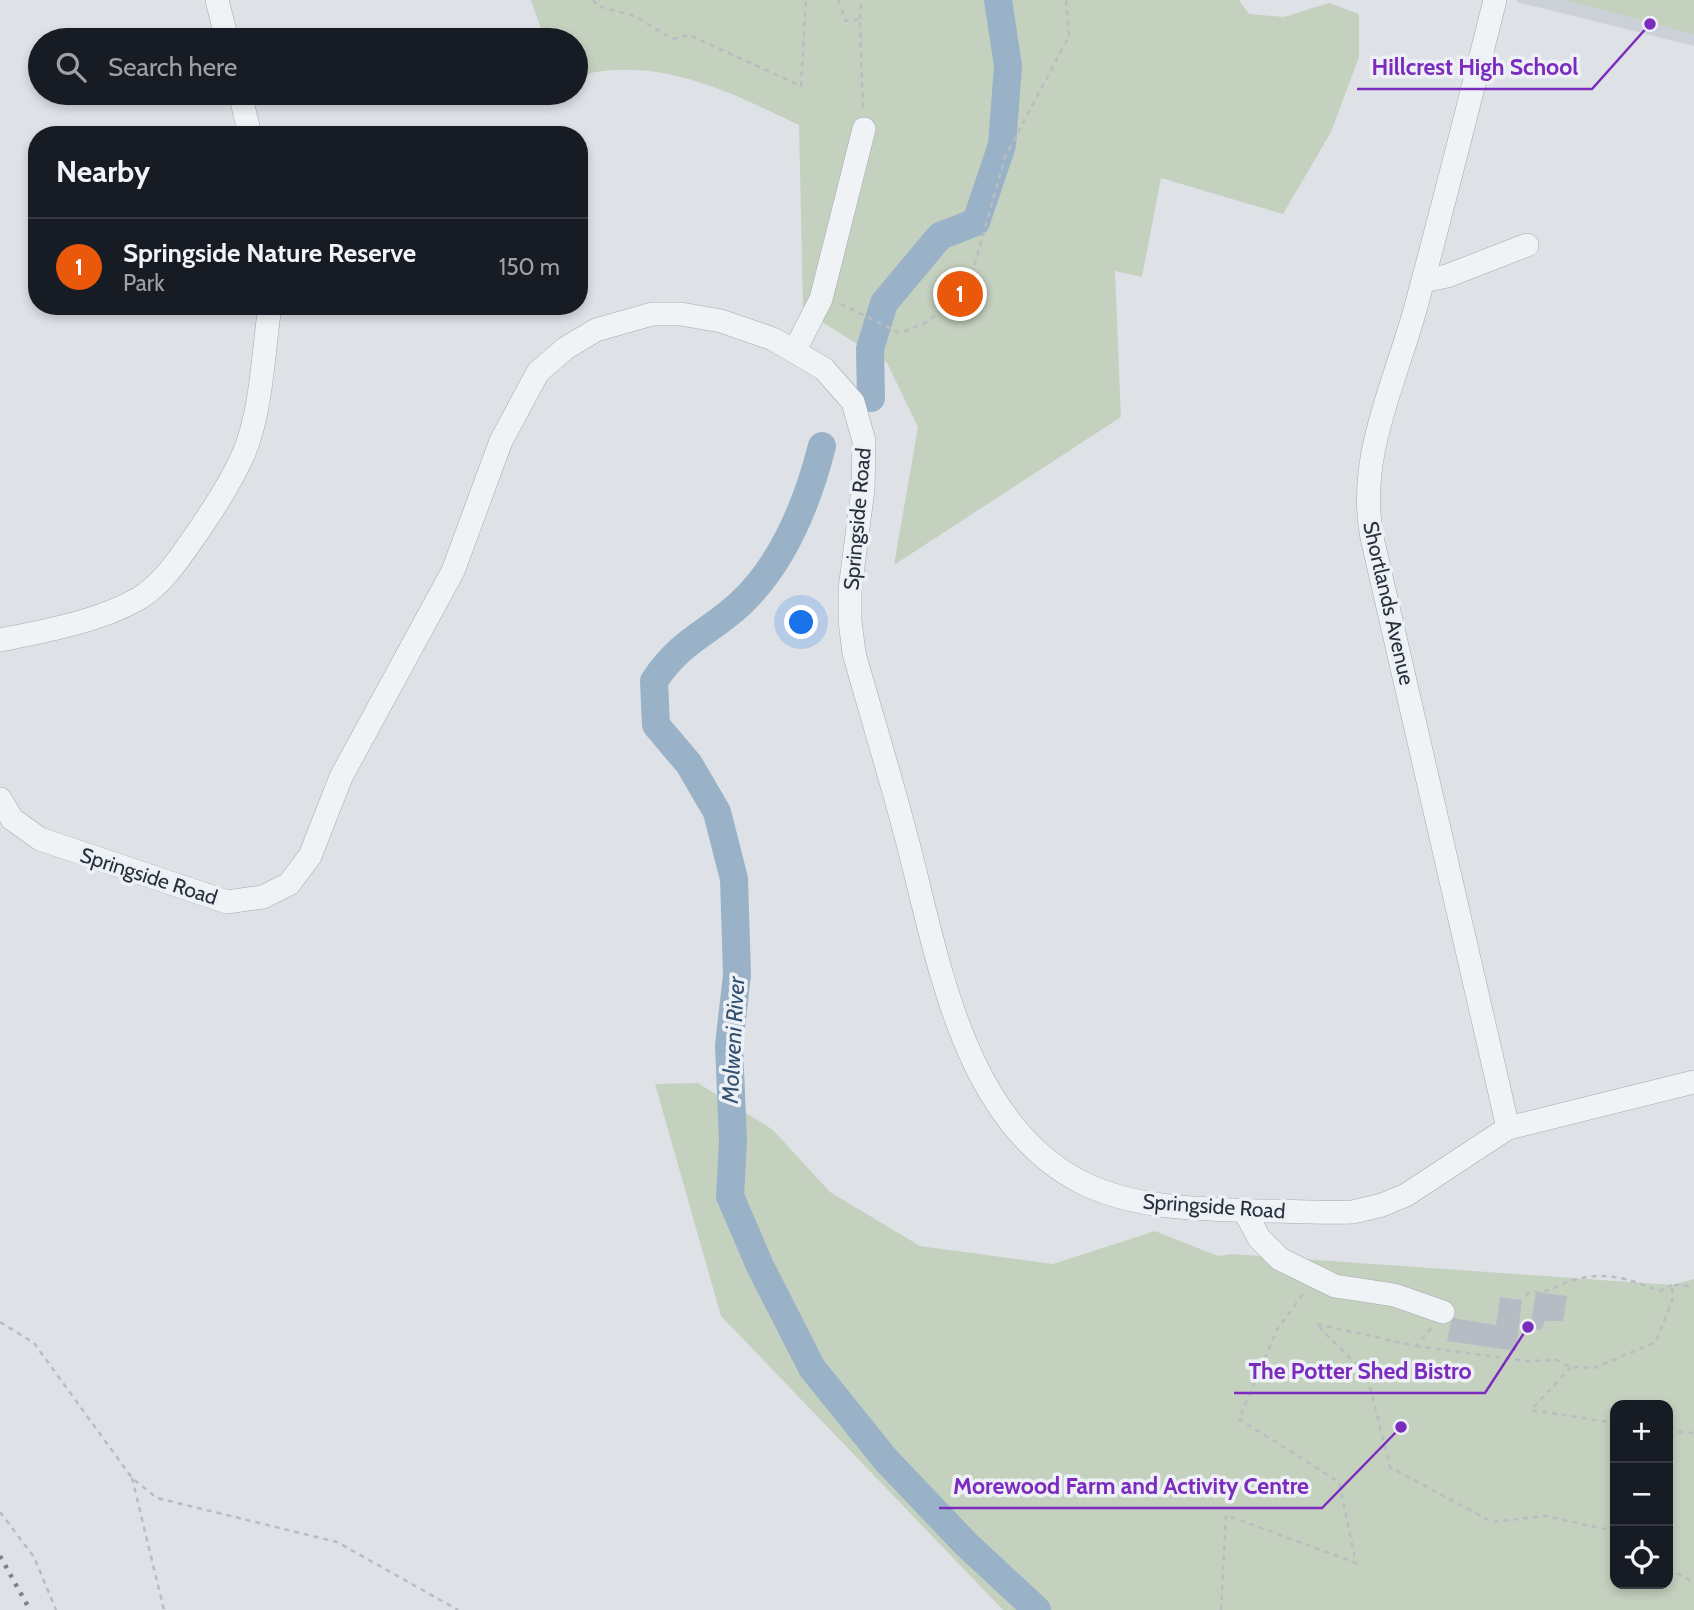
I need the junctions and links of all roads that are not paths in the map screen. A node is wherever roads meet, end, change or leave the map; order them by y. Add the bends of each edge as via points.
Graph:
1 (217, 0) edge
2 (1495, 0) edge
3 (224, 28) edge
4 (243, 105) edge
5 (248, 126) edge
6 (864, 129) road end
7 (1527, 245) dead end
8 (1423, 281) junction
9 (269, 315) edge
10 (796, 350) junction
11 (0, 640) edge
12 (0, 799) edge
13 (1694, 1082) edge
14 (1508, 1128) junction
15 (1244, 1210) junction
16 (1443, 1312) road end

1 - 3 street
2 - 8 street, Shortlands Avenue
4 - 5 street
6 - 10 street via 823,293
7 - 8 street
8 - 14 street, Shortlands Avenue via 1369,466 1367,513
9 - 11 street via 244,452 218,501 166,575 123,606
10 - 12 street, Springside Road via 721,321 652,314 596,330 538,372 501,441 453,571 341,777 310,856 298,876 280,890 245,902 227,902 40,839 12,819
10 - 15 street, Springside Road via 836,380 859,418 864,441 863,489 850,610 854,653 957,1021 984,1083 1027,1140 1086,1184 1121,1198 1161,1206
13 - 14 street, Springside Road
14 - 15 street, Springside Road via 1416,1189 1382,1205 1339,1212
15 - 16 street via 1273,1254 1316,1277 1335,1286 1394,1295

